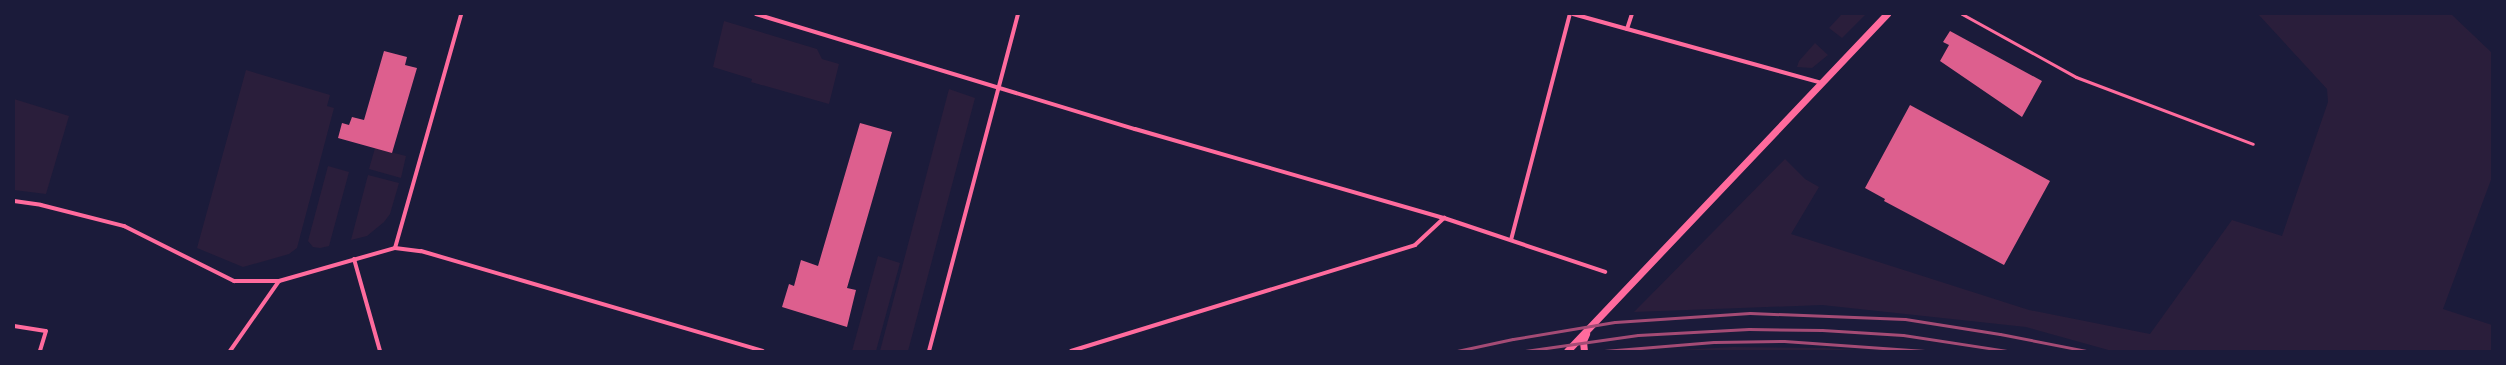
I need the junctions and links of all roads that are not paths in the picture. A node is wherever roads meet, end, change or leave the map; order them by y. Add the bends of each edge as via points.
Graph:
1 (461, 14) edge
2 (756, 14) edge
3 (1018, 14) edge
4 (1571, 14) edge
5 (1632, 14) edge
6 (1886, 14) edge
7 (1962, 14) edge
8 (1627, 29) junction
9 (1822, 83) junction
10 (999, 85) junction
11 (2253, 144) dead end
12 (14, 201) edge
13 (1444, 218) junction
14 (1511, 240) junction
15 (395, 248) junction
16 (354, 259) junction
17 (1604, 272) dead end
18 (279, 281) junction
19 (14, 326) edge
20 (1587, 332) junction
21 (40, 351) edge
22 (230, 351) edge
23 (380, 351) edge
24 (763, 351) edge
25 (929, 351) edge
26 (1071, 351) edge
27 (1567, 351) edge
28 (1584, 351) edge

1 - 15 street
2 - 10 street
3 - 10 street
4 - 8 street
4 - 14 street
5 - 8 street
6 - 9 street
7 - 11 lane via 2076,77
8 - 9 street
9 - 20 street
10 - 13 street via 1135,129
10 - 25 street
12 - 18 street via 41,205 124,226 234,281
13 - 14 street
13 - 26 street via 1415,245
14 - 17 street
15 - 16 street
15 - 24 street via 421,251
16 - 18 street
16 - 23 street
18 - 22 street
19 - 21 street via 46,331
20 - 27 street
20 - 28 street via 1583,341

